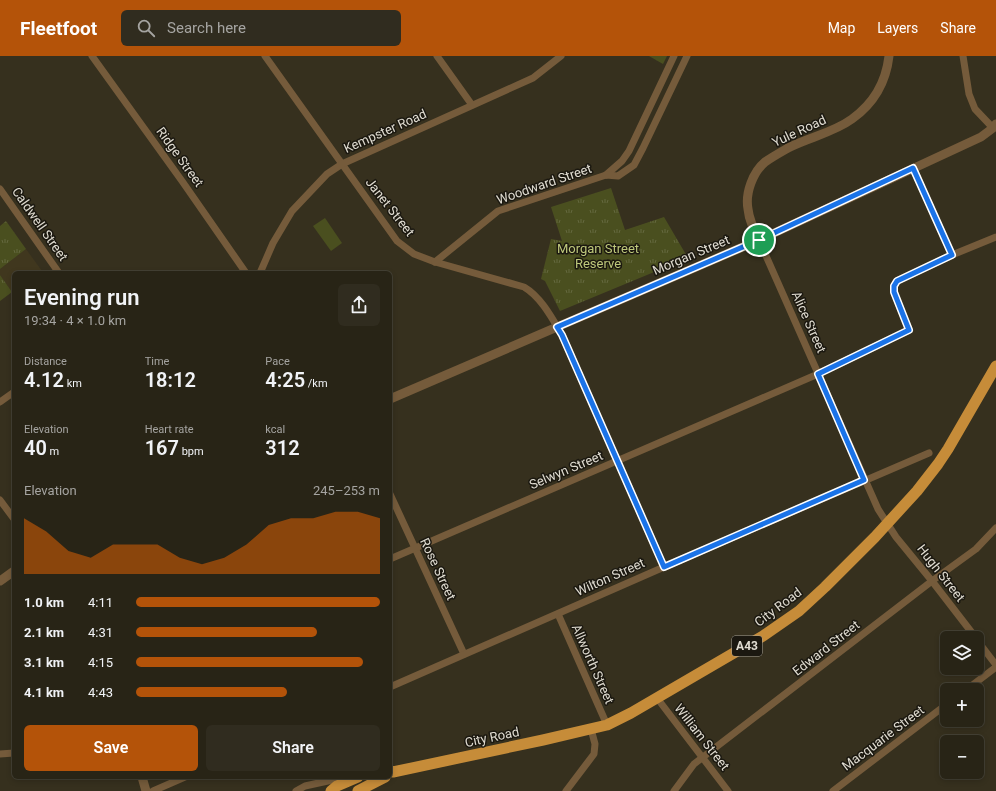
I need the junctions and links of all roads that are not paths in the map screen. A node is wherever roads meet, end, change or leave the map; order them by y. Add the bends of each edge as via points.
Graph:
1 (92, 56) edge
2 (265, 56) edge
3 (437, 56) edge
4 (561, 56) edge
5 (674, 56) edge
6 (687, 56) edge
7 (890, 56) edge
8 (962, 56) edge
9 (472, 105) junction
10 (994, 126) edge
11 (342, 164) junction
12 (913, 168) junction
13 (606, 175) junction
14 (0, 189) edge
15 (996, 236) edge
16 (759, 240) junction
17 (952, 255) junction
18 (434, 262) junction
19 (59, 271) edge
20 (245, 271) edge
21 (261, 271) edge
22 (557, 327) junction
23 (996, 366) edge
24 (818, 374) junction
25 (12, 393) edge
26 (392, 398) edge
27 (0, 402) edge
28 (929, 453) dead end
29 (617, 461) junction
30 (864, 480) junction
31 (392, 498) edge
32 (0, 500) edge
33 (12, 516) edge
34 (887, 524) junction
35 (996, 528) edge
36 (415, 548) junction
37 (392, 558) edge
38 (664, 567) junction
39 (12, 573) edge
40 (0, 581) edge
41 (932, 581) junction
42 (558, 614) junction
43 (970, 631) edge
44 (984, 650) edge
45 (464, 654) junction
46 (996, 666) edge
47 (975, 683) edge
48 (392, 686) edge
49 (657, 698) junction
50 (940, 709) edge
51 (606, 724) junction
52 (591, 728) junction
53 (12, 753) edge
54 (0, 754) edge
55 (703, 758) junction
56 (392, 772) edge
57 (143, 779) edge
58 (180, 779) edge
59 (337, 779) edge
60 (353, 779) edge
61 (382, 779) edge
62 (146, 791) edge
63 (153, 791) edge
64 (296, 791) edge
65 (331, 791) edge
66 (358, 791) edge
67 (566, 791) edge
68 (674, 791) edge
69 (728, 791) edge
70 (833, 791) edge

1 - 20 street, Ridge Street
2 - 11 street, Janet Street
3 - 9 street
4 - 9 street, Kempster Road via 533,78
5 - 13 street, Woodward Street via 629,151
6 - 13 street, Woodward Street via 634,165 618,176
7 - 16 street, Yule Road via 884,80 864,109 839,127 789,148 764,163 757,171 750,185 747,200 749,216
8 - 10 street via 969,94 975,109
9 - 11 street, Kempster Road
10 - 12 street, Morgan Street via 981,137
11 - 18 street, Janet Street via 397,241 414,254
11 - 21 street, Kempster Road via 327,174 292,211 273,242
12 - 16 street, Morgan Street
12 - 17 street
13 - 18 street, Woodward Street via 498,211
14 - 19 street, Caldwell Street
15 - 17 street
16 - 22 street, Morgan Street
16 - 24 street, Alice Street
17 - 24 street, Selwyn Street via 897,281 894,286 909,330
18 - 22 street, Janet Street via 524,287 543,305
22 - 26 street, Morgan Street
22 - 29 street, Janet Street
23 - 34 highway, City Road / A43 via 938,464
24 - 29 street, Selwyn Street
24 - 30 street, Alice Street
25 - 27 street
28 - 30 street, Wilton Street
29 - 36 street, Selwyn Street
29 - 38 street, Janet Street
30 - 34 street, Alice Street
30 - 38 street, Wilton Street
31 - 36 street, Rose Street
32 - 33 street
34 - 41 street, Hugh Street
34 - 49 highway, City Road / A43 via 826,587 798,611 763,636
35 - 41 street, Edward Street via 976,549
36 - 37 street, Selwyn Street
36 - 45 street, Rose Street
38 - 42 street, Wilton Street
39 - 40 street
41 - 43 street, Hugh Street
41 - 55 street, Edward Street
42 - 45 street, Wilton Street
42 - 51 street, Allworth Street
44 - 46 street, Hugh Street
45 - 48 street, Wilton Street
46 - 47 street
49 - 51 highway, City Road / A43
49 - 55 street, William Street
50 - 70 street, Macquarie Street
51 - 52 highway, City Road / A43
52 - 56 highway, City Road / A43
52 - 67 street via 595,744 594,754
53 - 54 street
55 - 68 street, Edward Street via 694,764
55 - 69 street, William Street
57 - 62 street
58 - 63 street
59 - 64 street via 305,786
60 - 65 highway
61 - 66 highway, City Road / A43

